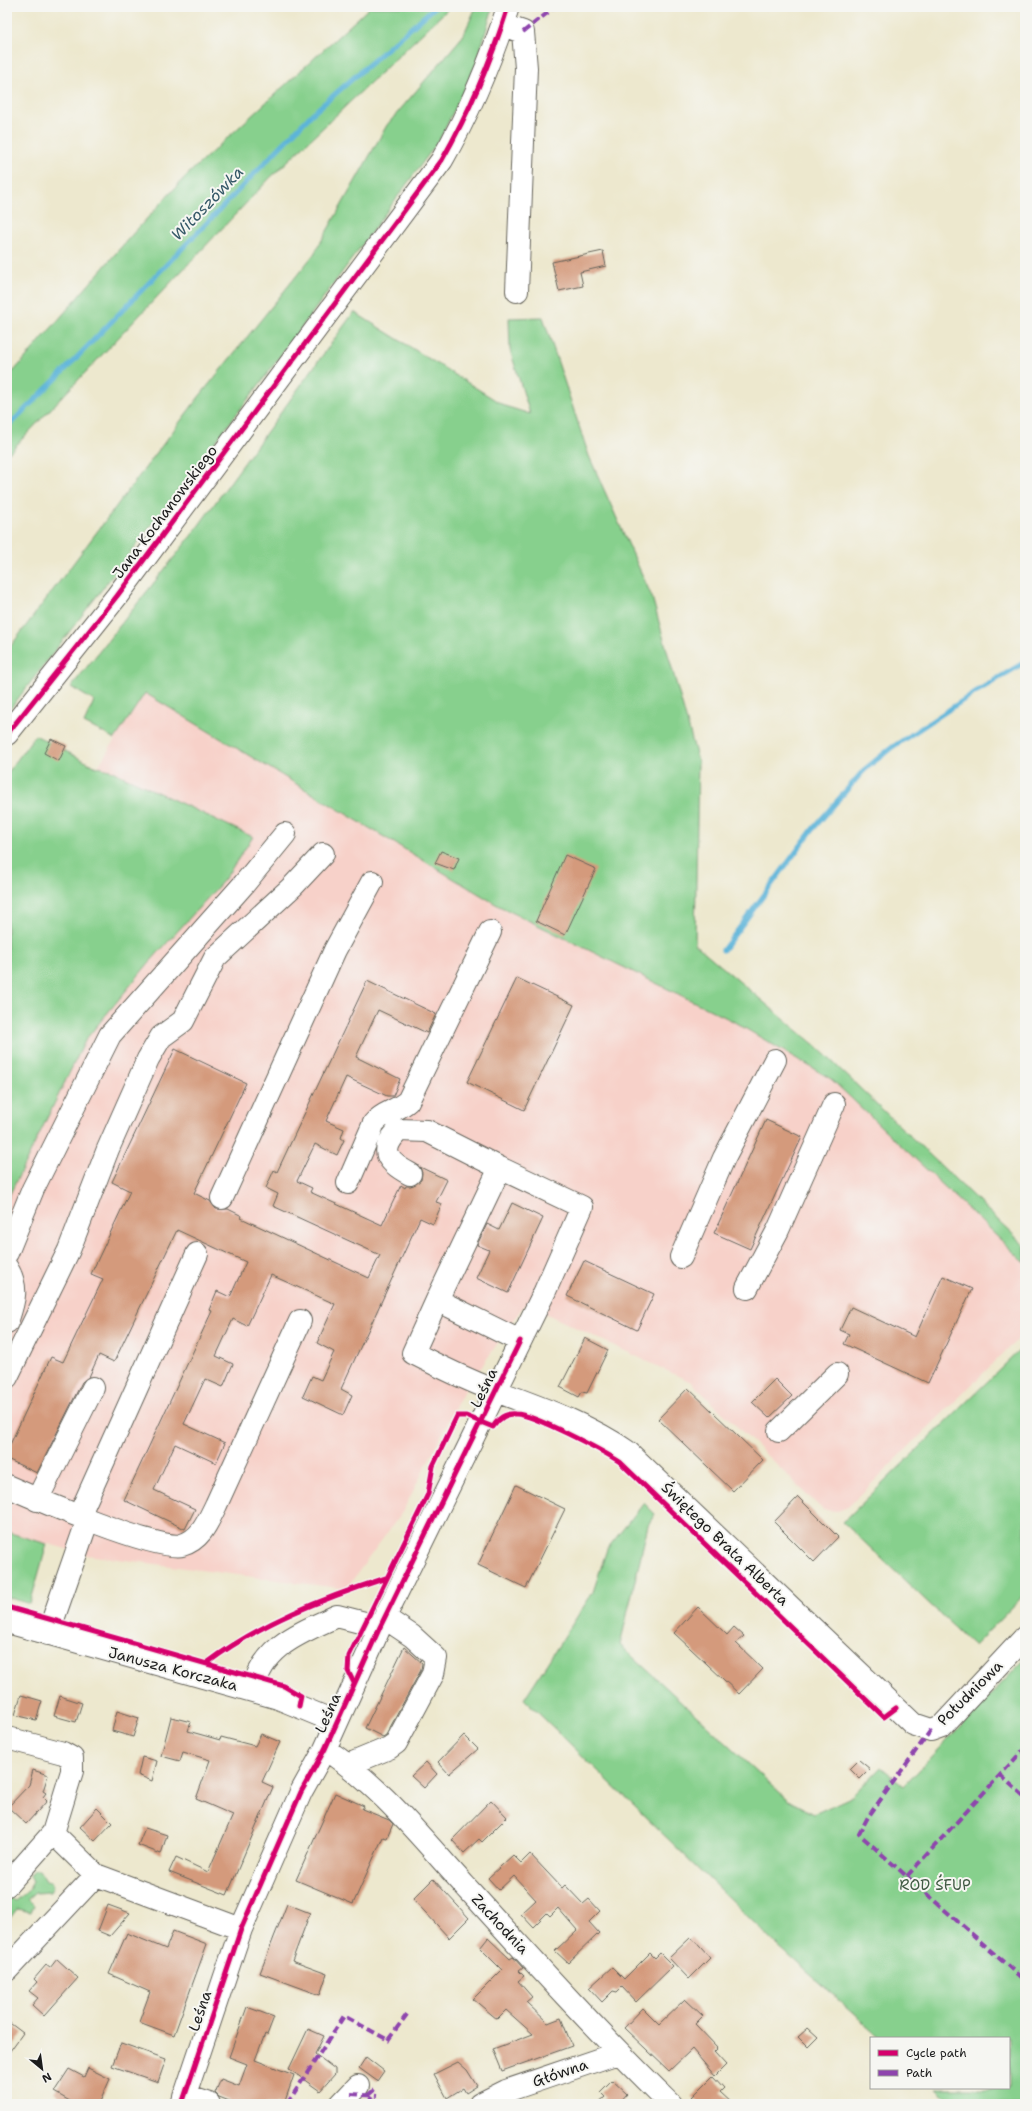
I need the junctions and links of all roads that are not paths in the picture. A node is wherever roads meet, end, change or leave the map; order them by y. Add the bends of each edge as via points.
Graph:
1 (505, 16) edge
2 (517, 291) dead end
3 (7, 734) edge
4 (285, 834) dead end
5 (323, 854) dead end
6 (372, 882) dead end
7 (490, 932) dead end
8 (775, 1060) dead end
9 (834, 1104) dead end
10 (500, 1168) junction
11 (410, 1174) dead end
12 (348, 1183) dead end
13 (222, 1198) dead end
14 (7, 1253) edge
15 (197, 1254) dead end
16 (681, 1257) dead end
17 (7, 1268) edge
18 (747, 1288) dead end
19 (437, 1300) junction
20 (300, 1321) dead end
21 (7, 1322) edge
22 (520, 1341) junction
23 (837, 1374) dead end
24 (7, 1377) edge
25 (93, 1388) dead end
26 (496, 1391) junction
27 (779, 1431) dead end
28 (7, 1486) edge
29 (37, 1500) junction
30 (83, 1518) junction
31 (7, 1622) edge
32 (382, 1622) junction
33 (48, 1634) junction
34 (1025, 1637) edge
35 (253, 1691) junction
36 (336, 1722) junction
37 (930, 1730) joint
38 (7, 1738) edge
39 (325, 1749) junction
40 (348, 1764) junction
41 (52, 1833) junction
42 (96, 1875) junction
43 (7, 1884) edge
44 (241, 1930) junction
45 (7, 1970) edge
46 (618, 2053) junction
47 (358, 2086) dead end
48 (183, 2100) edge
49 (209, 2104) edge
50 (341, 2104) edge
51 (480, 2104) edge
52 (671, 2104) edge

1 - 2 street via 522,32 526,68
1 - 3 street, Jana Kochanowskiego via 485,75 464,122 442,160 117,596
4 - 14 street via 110,1035 33,1190
5 - 24 street via 216,958 183,1021 161,1037 148,1059 108,1149 69,1250
6 - 13 street via 335,950
7 - 12 street via 408,1101 402,1107 380,1115 374,1123
8 - 16 street via 724,1158
9 - 18 street via 778,1230
10 - 11 street via 427,1131 399,1130 386,1148 389,1159 396,1167
10 - 19 street
10 - 22 street, Leśna via 582,1207
15 - 30 street
17 - 21 street via 14,1280 15,1300
19 - 22 street
19 - 26 street, Leśna via 413,1353
20 - 30 street via 202,1532 192,1541 173,1547
22 - 26 street, Leśna
23 - 27 street
25 - 29 street
26 - 32 street, Leśna
26 - 37 street, Świętego Brata Alberta via 538,1405 615,1442 628,1452 913,1724
28 - 29 street
29 - 30 street
30 - 33 street
31 - 33 street, Janusza Korczaka
32 - 35 street via 337,1616 300,1634 268,1655 255,1677
32 - 36 street, Leśna
32 - 40 street via 412,1636 436,1658 434,1674 396,1743
33 - 35 street, Janusza Korczaka
34 - 37 street, Południowa via 942,1726
35 - 36 street, Janusza Korczaka via 278,1698
36 - 39 street, Leśna
38 - 41 street via 63,1753 72,1758 72,1771
39 - 40 street, Zachodnia
39 - 44 street, Leśna via 301,1792
40 - 46 street, Zachodnia via 394,1808
41 - 42 street
41 - 43 street
42 - 44 street
42 - 45 street
44 - 48 street, Leśna
46 - 51 street, Główna via 506,2091
46 - 52 street, Zachodnia
47 - 50 street
48 - 49 street

